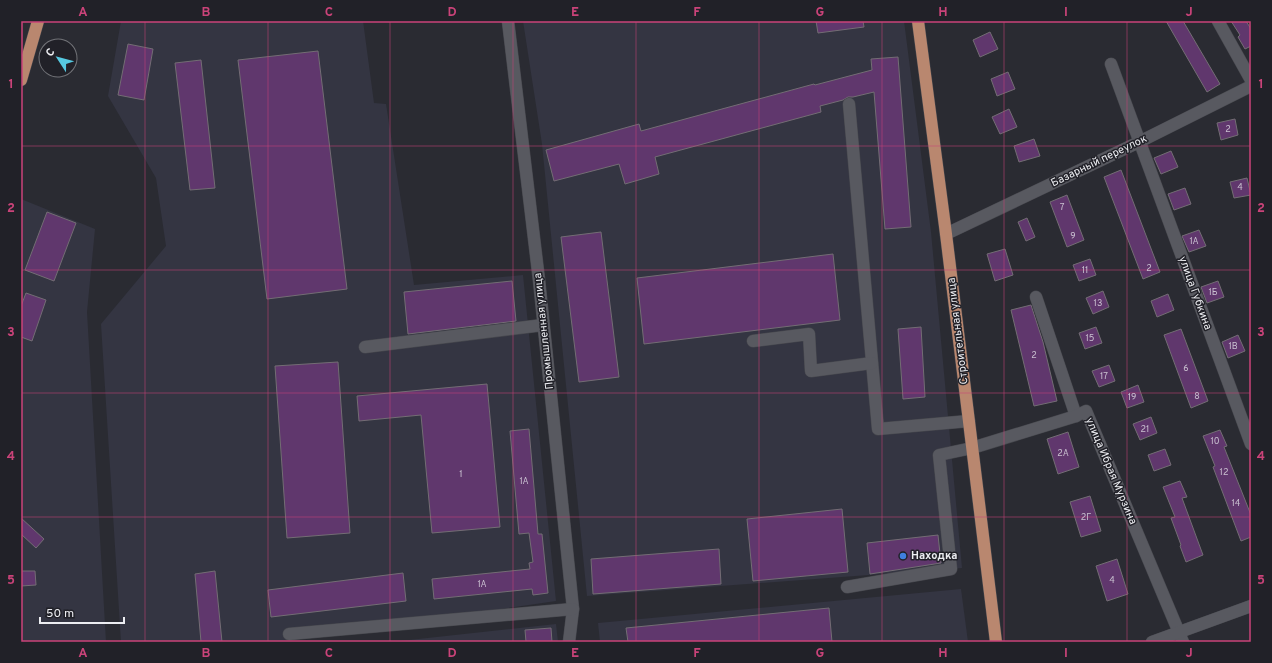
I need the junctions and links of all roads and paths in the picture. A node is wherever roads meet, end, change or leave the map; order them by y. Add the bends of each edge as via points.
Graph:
1 (38, 21) edge
2 (508, 21) edge
3 (918, 21) edge
4 (1218, 21) edge
5 (1111, 64) dead end
6 (21, 80) edge
7 (1251, 80) edge
8 (1251, 86) edge
9 (849, 104) dead end
10 (1139, 142) junction
11 (946, 234) junction
12 (1036, 297) dead end
13 (543, 325) junction
14 (753, 341) dead end
15 (365, 347) dead end
16 (872, 363) junction
17 (1076, 416) junction
18 (969, 421) junction
19 (1251, 444) edge
20 (972, 448) junction
21 (847, 587) dead end
22 (1251, 606) edge
23 (572, 609) junction
24 (289, 634) dead end
25 (1181, 637) edge
26 (568, 642) edge
27 (996, 642) edge
28 (1152, 642) edge

1 - 6 main road
2 - 13 street, Промышленная улица
3 - 11 main road, Строительная улица
4 - 7 street
5 - 10 street, улица Губкина
8 - 10 street, Базарный переулок
9 - 16 street
10 - 11 street, Базарный переулок
10 - 19 street, улица Губкина
11 - 18 main road, Строительная улица
12 - 17 street
13 - 15 street
13 - 23 street, Промышленная улица
14 - 16 street via 809,334 811,371
16 - 18 street via 878,429
17 - 20 street, улица Ибрая Мурзина
17 - 25 street, улица Ибрая Мурзина via 1086,410
18 - 20 main road, Строительная улица
20 - 21 street, улица Ибрая Мурзина via 939,455 951,569
20 - 27 main road, Строительная улица
22 - 25 street
23 - 24 street
23 - 26 street, Промышленная улица
25 - 28 street

